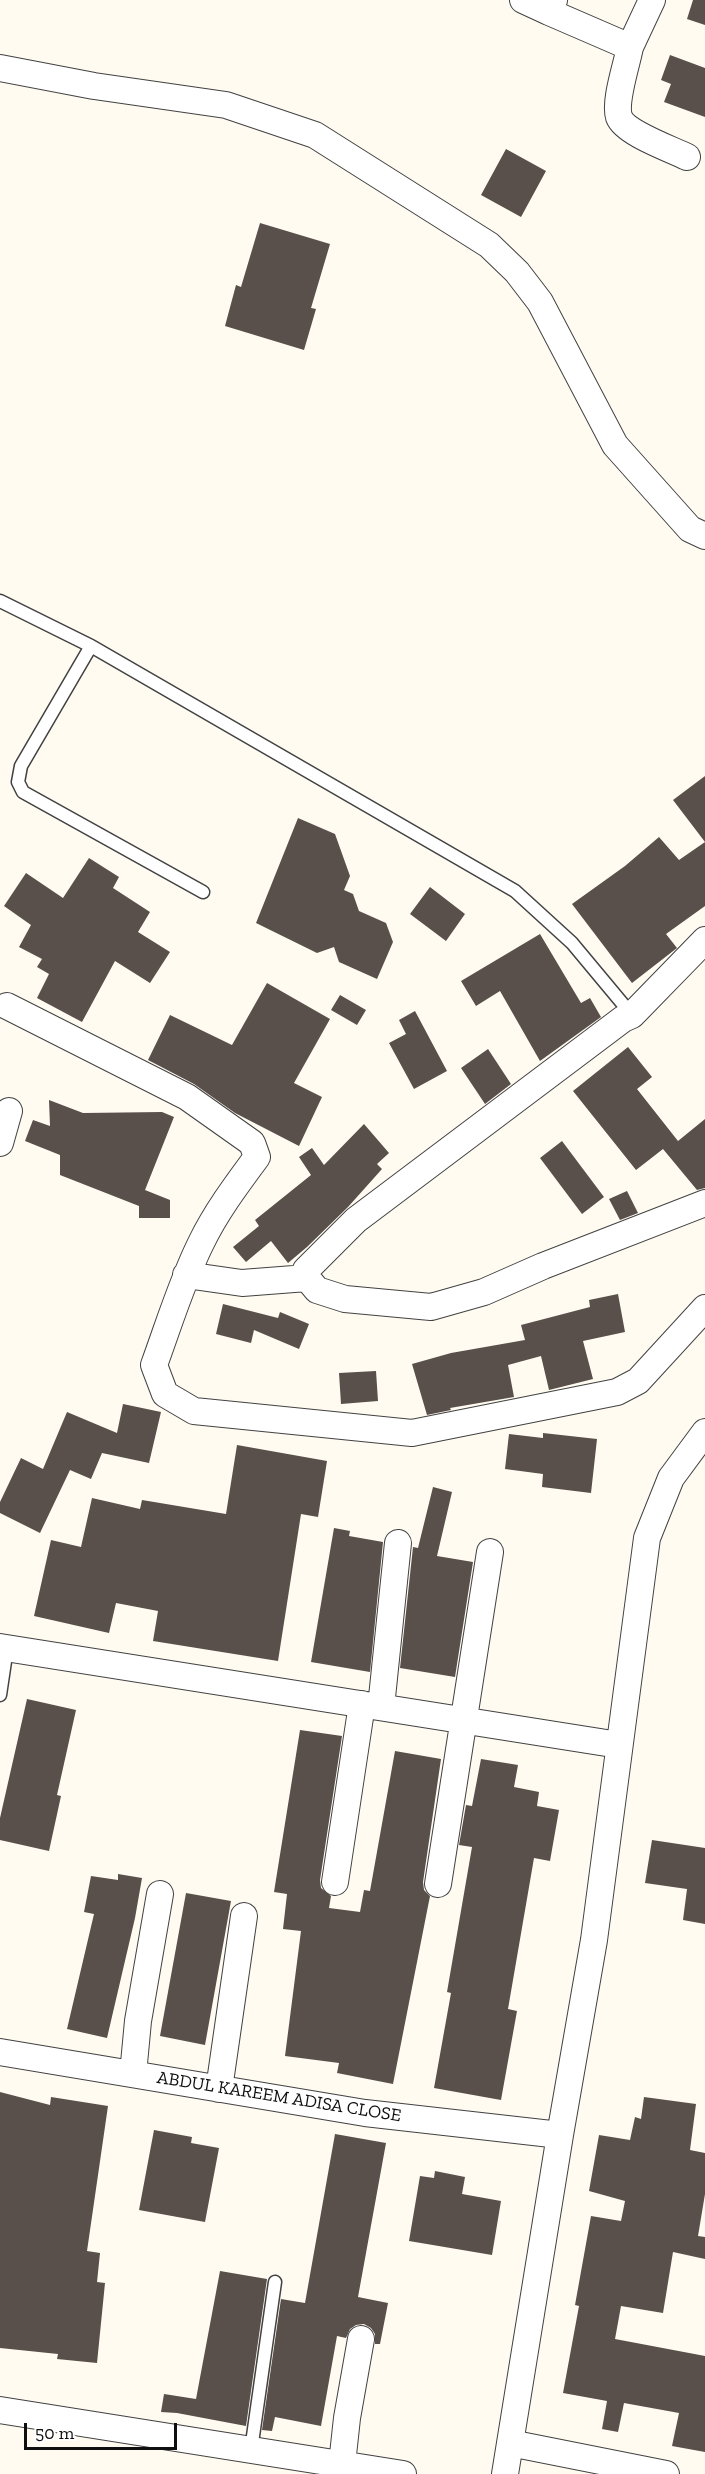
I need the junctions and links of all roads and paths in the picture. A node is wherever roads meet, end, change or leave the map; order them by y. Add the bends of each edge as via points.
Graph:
1 (523, 0) edge
2 (652, 0) edge
3 (552, 6) edge
4 (630, 47) junction
5 (0, 68) edge
6 (687, 158) dead end
7 (705, 536) edge
8 (0, 601) edge
9 (91, 646) junction
10 (203, 892) dead end
11 (705, 940) edge
12 (7, 1006) dead end
13 (632, 1015) junction
14 (9, 1111) dead end
15 (0, 1143) edge
16 (705, 1203) edge
17 (186, 1275) junction
18 (307, 1278) junction
19 (705, 1308) edge
20 (705, 1432) edge
21 (398, 1543) dead end
22 (490, 1552) dead end
23 (4, 1648) edge
24 (0, 1695) edge
25 (372, 1706) junction
26 (463, 1720) junction
27 (620, 1745) junction
28 (335, 1882) dead end
29 (438, 1884) dead end
30 (160, 1893) dead end
31 (244, 1916) dead end
32 (0, 2052) edge
33 (133, 2074) junction
34 (219, 2088) junction
35 (560, 2135) junction
36 (275, 2282) dead end
37 (362, 2339) dead end
38 (0, 2410) edge
39 (510, 2443) junction
40 (251, 2450) junction
41 (342, 2464) junction
42 (403, 2474) edge
43 (505, 2474) edge
44 (666, 2474) edge

1 - 3 street
2 - 4 street
3 - 4 street
4 - 6 street via 619,116 626,128
5 - 7 street via 226,105 315,135 489,245 518,272 540,302 615,445 690,529
8 - 9 lane
9 - 10 lane via 21,766 18,782 24,792
9 - 13 lane via 515,891 572,944
11 - 13 street
12 - 17 street via 187,1097 252,1143 257,1157 201,1241
13 - 18 street via 356,1220 306,1270
14 - 15 street
16 - 18 street via 484,1293 431,1307 345,1299 317,1290
17 - 18 street via 242,1283
17 - 19 street via 154,1365 165,1394 194,1411 412,1433 616,1392 638,1381
20 - 27 street via 671,1478 647,1538
21 - 25 street
22 - 26 street
23 - 24 lane
23 - 25 street
25 - 26 street
25 - 28 street
26 - 27 street
26 - 29 street
27 - 35 street via 594,1940
30 - 33 street
31 - 34 street
32 - 33 street, ABDUL KAREEM ADISA CLOSE
33 - 34 street, ABDUL KAREEM ADISA CLOSE
34 - 35 street, ABDUL KAREEM ADISA CLOSE via 365,2112
35 - 39 street
36 - 40 lane
37 - 41 street
38 - 40 street
39 - 43 street
39 - 44 street
40 - 41 street
41 - 42 street

